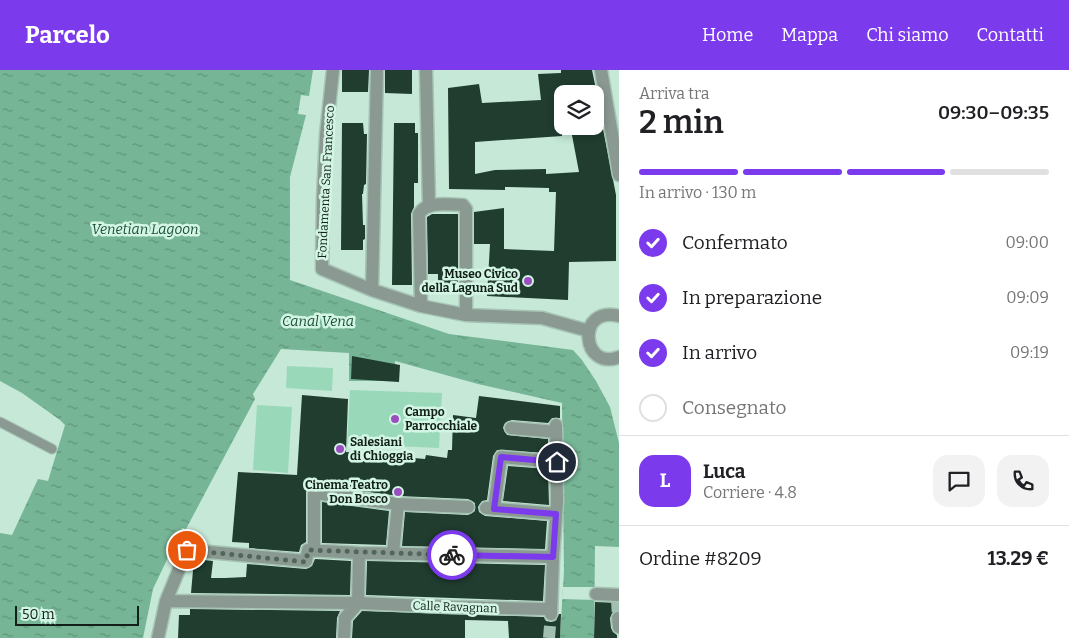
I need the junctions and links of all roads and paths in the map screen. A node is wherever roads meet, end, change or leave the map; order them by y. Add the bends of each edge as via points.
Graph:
1 (333, 70) edge
2 (377, 70) edge
3 (426, 70) edge
4 (601, 70) edge
5 (619, 174) edge
6 (429, 205) junction
7 (372, 290) junction
8 (421, 306) junction
9 (466, 315) junction
10 (619, 316) edge
11 (589, 331) junction
12 (619, 357) edge
13 (0, 422) edge
14 (511, 428) dead end
15 (52, 448) dead end
16 (557, 462) junction
17 (398, 504) junction
18 (468, 507) dead end
19 (556, 508) junction
20 (314, 550) junction
21 (359, 553) junction
22 (393, 553) junction
23 (553, 557) junction
24 (596, 594) dead end
25 (617, 597) edge
26 (166, 601) junction
27 (358, 603) junction
28 (158, 638) edge
29 (344, 638) edge

1 - 7 street, Fondamenta San Francesco via 322,200 322,269
2 - 7 street
3 - 6 street
4 - 5 street
6 - 8 street via 419,214
6 - 9 street via 466,206
7 - 8 street, Fondamenta San Francesco
8 - 9 street, Fondamenta San Francesco
9 - 11 street, Fondamenta San Francesco via 542,318
10 - 11 street via 600,317
11 - 12 street via 588,339 594,352 607,359
13 - 15 lane
14 - 16 street via 556,428
16 - 19 street
16 - 19 street via 501,457 490,509
17 - 18 street
17 - 20 street via 314,493
17 - 22 street
19 - 23 street
20 - 21 street
20 - 26 street via 308,550 306,562 187,550
21 - 22 street
21 - 27 street
22 - 23 street
23 - 27 street, Calle Ravagnan via 551,611
24 - 25 street
26 - 27 street, Calle Ravagnan
26 - 28 street
27 - 29 street via 345,618

